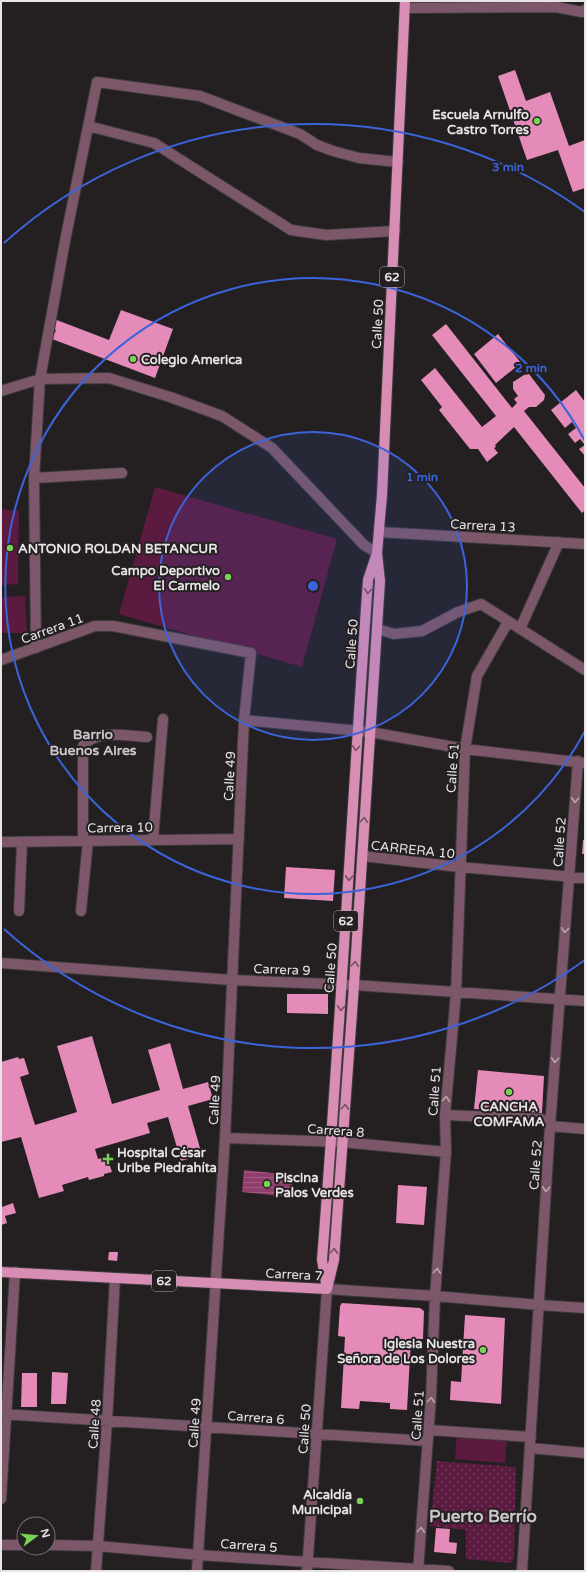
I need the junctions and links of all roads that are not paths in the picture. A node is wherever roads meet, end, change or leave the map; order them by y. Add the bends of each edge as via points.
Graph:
1 (405, 4) edge
2 (493, 4) edge
3 (555, 4) edge
4 (584, 12) edge
5 (88, 126) junction
6 (398, 162) junction
7 (395, 231) junction
8 (40, 380) junction
9 (1, 391) edge
10 (122, 473) dead end
11 (34, 478) junction
12 (379, 532) junction
13 (559, 542) junction
14 (585, 544) edge
15 (377, 553) junction
16 (508, 622) junction
17 (377, 629) junction
18 (520, 629) junction
19 (36, 648) junction
20 (251, 653) joint
21 (1, 660) edge
22 (585, 670) edge
23 (163, 719) dead end
24 (244, 720) junction
25 (357, 730) junction
26 (370, 732) junction
27 (146, 738) dead end
28 (465, 749) junction
29 (581, 762) edge
30 (239, 839) junction
31 (153, 840) junction
32 (85, 841) junction
33 (1, 842) edge
34 (22, 842) junction
35 (362, 856) junction
36 (460, 867) junction
37 (570, 877) junction
38 (585, 878) edge
39 (19, 911) dead end
40 (81, 911) dead end
41 (1, 963) edge
42 (232, 980) junction
43 (342, 985) junction
44 (354, 985) junction
45 (456, 993) junction
46 (559, 1000) junction
47 (585, 1001) edge
48 (445, 1115) junction
49 (550, 1126) junction
50 (585, 1129) edge
51 (225, 1138) junction
52 (332, 1142) junction
53 (342, 1142) junction
54 (446, 1152) junction
55 (1, 1272) edge
56 (15, 1272) junction
57 (115, 1278) junction
58 (216, 1284) junction
59 (327, 1289) junction
60 (435, 1296) junction
61 (539, 1305) junction
62 (585, 1308) edge
63 (4, 1414) edge
64 (107, 1422) junction
65 (207, 1427) junction
66 (429, 1430) junction
67 (317, 1434) junction
68 (530, 1436) junction
69 (428, 1441) junction
70 (530, 1448) junction
71 (585, 1453) edge
72 (1, 1499) edge
73 (1, 1545) edge
74 (16, 1545) edge
75 (56, 1545) edge
76 (98, 1546) junction
77 (198, 1555) junction
78 (308, 1567) edge
79 (418, 1570) edge
80 (96, 1571) edge
81 (197, 1571) edge
82 (449, 1571) edge
83 (522, 1571) edge

1 - 2 street
1 - 6 main road, Calle 50 / 62
2 - 3 street
3 - 4 street
5 - 6 street via 97,82 200,96 300,134 333,151 359,158
5 - 7 street via 154,143 291,230 326,235
5 - 8 street
6 - 7 main road, Calle 50 / 62
7 - 12 main road, Calle 50 / 62
8 - 9 street
8 - 11 street
8 - 15 street via 109,378 222,416 272,448 364,545
10 - 11 street
11 - 19 street
12 - 13 street, Carrera 13
12 - 15 main road, Calle 50 / 62
13 - 14 street, Carrera 13
13 - 18 street
15 - 17 main road, Calle 50 / 62 via 380,581
15 -> 25 main road, Calle 50 / 62 via 368,580
16 - 17 street via 481,604 458,612 422,631 394,634
16 - 18 street
16 - 28 street, Calle 51 via 477,676
17 - 26 main road, Calle 50 / 62
18 - 22 street
19 - 20 street, Carrera 11 via 95,626 113,626
19 - 21 street, Carrera 11
20 - 24 street, Calle 49
23 - 31 street
24 - 25 street
24 - 30 street, Calle 49
25 - 26 street
25 -> 43 main road, Calle 50 / 62
26 - 28 street
35 -> 26 main road, Calle 50 / 62
27 - 32 street via 98,736 88,740 83,746
28 - 29 street
28 - 36 street, Calle 51
29 -> 37 street, Calle 52
30 - 31 street, Carrera 10
30 - 42 street, Calle 49
31 - 32 street, Carrera 10
32 - 34 street, Carrera 10
32 - 40 street
33 - 34 street, Carrera 10
34 - 39 street
35 - 36 street, CARRERA 10
44 -> 35 main road, Calle 50 / 62
36 - 37 street, Carrera 10
36 - 45 street, Calle 51
37 - 38 street, Carrera 10
37 -> 46 street, Calle 52
41 - 42 street, Carrera 9
42 - 43 street, Carrera 9
42 - 51 street, Calle 49
43 - 44 street, Carrera 9
43 -> 52 main road, Calle 50 / 62
44 - 45 street, Carrera 9
53 -> 44 main road, Calle 50 / 62
45 - 46 street, Carrera 9
48 -> 45 street, Calle 51
46 - 47 street, Carrera 9
46 -> 49 street, Calle 52
48 - 49 street via 541,1119
48 - 54 street, Calle 51
49 - 50 street
49 -> 61 street, Calle 52
51 - 52 street, Carrera 8
51 - 58 street, Calle 49
52 - 53 street, Carrera 8
52 - 59 main road, Calle 50 / 62 via 322,1260
53 - 54 street, Carrera 8
59 -> 53 main road, Calle 50 / 62 via 334,1260
60 -> 54 street, Calle 51
55 - 56 main road, Carrera 7 / 62
56 - 57 main road, Carrera 7 / 62
56 - 63 street
57 - 58 main road, Carrera 7 / 62
57 - 64 street, Calle 48
58 - 59 main road, Carrera 7 / 62
58 - 65 street, Calle 49
59 - 60 street, Carrera 7
59 - 67 street, Calle 50
60 - 61 street, Carrera 7
66 -> 60 street, Calle 51
61 - 62 street, Carrera 7
61 - 68 street, Calle 52
63 - 64 street, Carrera 6
63 - 72 street
64 - 65 street, Carrera 6
64 - 76 street, Calle 48
65 - 67 street, Carrera 6
65 - 77 street, Calle 49
66 - 68 street
66 - 69 street, Calle 51
67 - 69 street, Carrera 6
67 - 78 street, Calle 50
68 - 70 street, Calle 52
79 -> 69 street, Calle 51
70 - 71 street
70 - 83 street, Calle 52
73 - 74 street
75 - 76 street, Carrera 5
76 - 77 street, Carrera 5
76 - 80 street, Calle 48
77 - 78 street, Carrera 5
77 - 81 street, Calle 49
78 - 79 street, Carrera 5
79 - 82 street, Carrera 5

